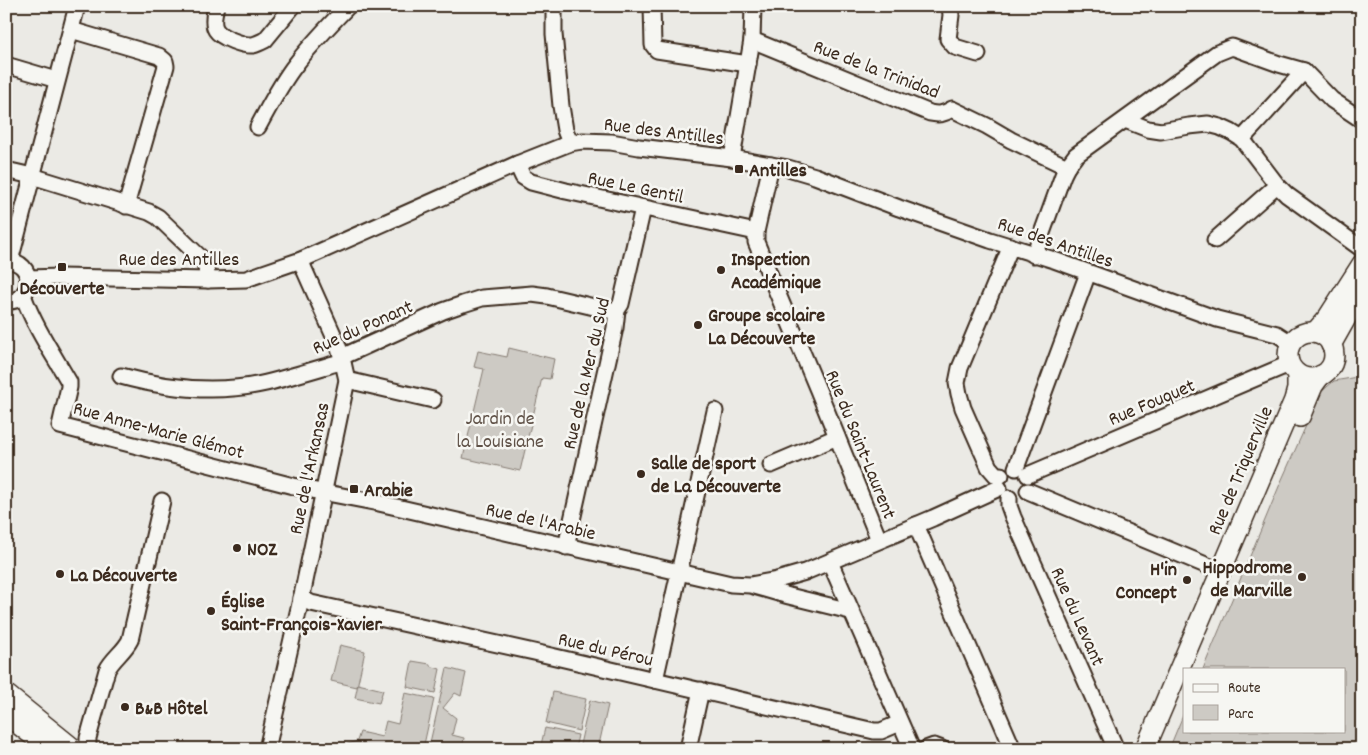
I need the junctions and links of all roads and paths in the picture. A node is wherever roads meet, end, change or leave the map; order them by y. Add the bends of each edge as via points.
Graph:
1 (77, 6) edge
2 (216, 6) edge
3 (293, 6) edge
4 (348, 6) edge
5 (554, 6) edge
6 (652, 6) edge
7 (753, 6) edge
8 (950, 6) edge
9 (71, 30) junction
10 (752, 40) junction
11 (978, 54) dead end
12 (748, 64) junction
13 (6, 65) edge
14 (1304, 71) junction
15 (57, 80) junction
16 (1125, 120) junction
17 (1362, 120) edge
18 (258, 127) dead end
19 (1242, 139) junction
20 (570, 143) junction
21 (732, 158) junction
22 (517, 164) junction
23 (771, 165) junction
24 (1067, 167) junction
25 (6, 170) edge
26 (32, 176) junction
27 (1277, 185) junction
28 (126, 206) junction
29 (644, 208) junction
30 (756, 232) junction
31 (1214, 240) dead end
32 (1011, 246) junction
33 (1362, 249) edge
34 (1034, 255) junction
35 (301, 260) junction
36 (8, 261) edge
37 (1362, 264) edge
38 (1088, 273) junction
39 (28, 278) junction
40 (208, 280) junction
41 (1362, 290) edge
42 (23, 296) junction
43 (6, 301) edge
44 (617, 310) junction
45 (1315, 332) junction
46 (1291, 343) junction
47 (1331, 345) junction
48 (342, 358) junction
49 (1293, 369) junction
50 (1321, 375) junction
51 (121, 376) dead end
52 (347, 380) junction
53 (433, 400) dead end
54 (715, 411) dead end
55 (837, 437) junction
56 (771, 465) dead end
57 (1022, 471) junction
58 (1003, 487) junction
59 (1028, 491) junction
60 (323, 492) junction
61 (162, 501) dead end
62 (916, 525) junction
63 (879, 540) junction
64 (566, 546) junction
65 (830, 562) junction
66 (1220, 571) junction
67 (678, 572) junction
68 (750, 585) junction
69 (301, 598) junction
70 (850, 609) junction
71 (1192, 668) edge
72 (655, 680) junction
73 (701, 690) junction
74 (1183, 690) edge
75 (6, 694) edge
76 (6, 715) edge
77 (900, 723) junction
78 (73, 746) edge
79 (268, 749) edge
80 (688, 749) edge
81 (912, 749) edge
82 (926, 749) edge
83 (942, 749) edge
84 (1014, 749) edge
85 (1116, 749) edge
86 (1144, 749) edge
87 (1158, 749) edge

1 - 9 street
2 - 3 street via 214,25 217,31 223,37 247,45 265,40
4 - 18 street via 296,64
5 - 20 street via 561,106
6 - 12 street via 653,45 656,50
7 - 10 street
8 - 11 street via 948,39 955,47
9 - 15 street
9 - 28 street via 154,54 165,61
10 - 12 street
10 - 24 street, Rue de la Trinidad via 938,115 952,109
12 - 21 street
13 - 15 street
14 - 16 street via 1232,47 1217,53
14 - 17 street via 1332,100
14 - 19 street
15 - 26 street
16 - 19 street via 1161,131 1208,124 1220,126
16 - 24 street via 1076,155
19 - 27 street
20 - 21 street, Rue des Antilles via 610,142
20 - 22 street, Rue des Antilles
21 - 23 street, Rue des Antilles
22 - 29 street, Rue Le Gentil via 523,177 531,182
22 - 35 street, Rue des Antilles
23 - 30 street, Rue du Saint-Laurent
23 - 32 street, Rue des Antilles via 815,176
24 - 34 street
25 - 26 street
26 - 28 street
26 - 36 street
27 - 31 street
27 - 33 street
28 - 40 street via 149,212 165,222 205,262
29 - 30 street, Rue Le Gentil
29 - 44 street, Rue de la Mer du Sud
30 - 55 street, Rue du Saint-Laurent via 756,242
32 - 34 street, Rue des Antilles
32 - 58 street, Rue du Levant via 960,368 957,383 963,408 989,467
34 - 38 street, Rue des Antilles
35 - 40 street, Rue des Antilles via 246,279
35 - 48 street, Rue de l'Arkansas
36 - 39 street via 22,266
37 - 45 main road
38 - 46 street, Rue des Antilles via 1217,319 1277,334
38 - 57 street
39 - 40 street, Rue des Antilles
39 - 42 street
41 - 47 main road
42 - 43 street
42 - 60 street, Rue Anne-Marie Glémot via 69,382 60,426
44 - 48 street, Rue du Ponant via 532,294 482,298
44 - 64 street, Rue de la Mer du Sud
45 - 46 main road via 1301,334
45 - 47 main road
46 - 49 main road via 1288,357
47 - 50 main road via 1334,352 1331,365
48 - 51 street, Rue du Ponant via 337,363 265,383 230,388 199,390
48 - 52 street, Rue de l'Arkansas
49 - 50 main road via 1309,378
49 - 57 street, Rue Fouquet
49 - 66 main road, Rue de Triquerville via 1297,389 1294,400
50 - 71 main road, Rue de Triquerville via 1310,393
52 - 53 street
52 - 60 street, Rue de l'Arkansas
54 - 67 street
55 - 56 street
55 - 63 street, Rue du Saint-Laurent
57 - 58 street via 1005,470
57 - 59 street via 1030,483
58 - 59 street via 1014,499
58 - 62 street, Rue de l'Arabie
58 - 85 street, Rue du Levant
59 - 66 street
60 - 64 street, Rue de l'Arabie
60 - 69 street, Rue de l'Arkansas
61 - 78 street via 130,640 107,670
62 - 63 street, Rue de l'Arabie
62 - 84 street
63 - 65 street, Rue de l'Arabie
64 - 67 street, Rue de l'Arabie
65 - 68 street, Rue de l'Arabie via 789,577
65 - 70 street
66 - 86 main road, Rue de Triquerville
67 - 68 street, Rue de l'Arabie via 730,584
67 - 72 street
68 - 70 street, Rue de l'Arabie
69 - 72 street, Rue du Pérou
69 - 79 street, Rue de l'Arkansas
70 - 77 street
72 - 73 street, Rue du Pérou
73 - 77 street, Rue du Pérou via 874,731
73 - 80 street
74 - 87 main road
75 - 78 main road
76 - 78 main road
77 - 81 street
82 - 83 street via 934,746

